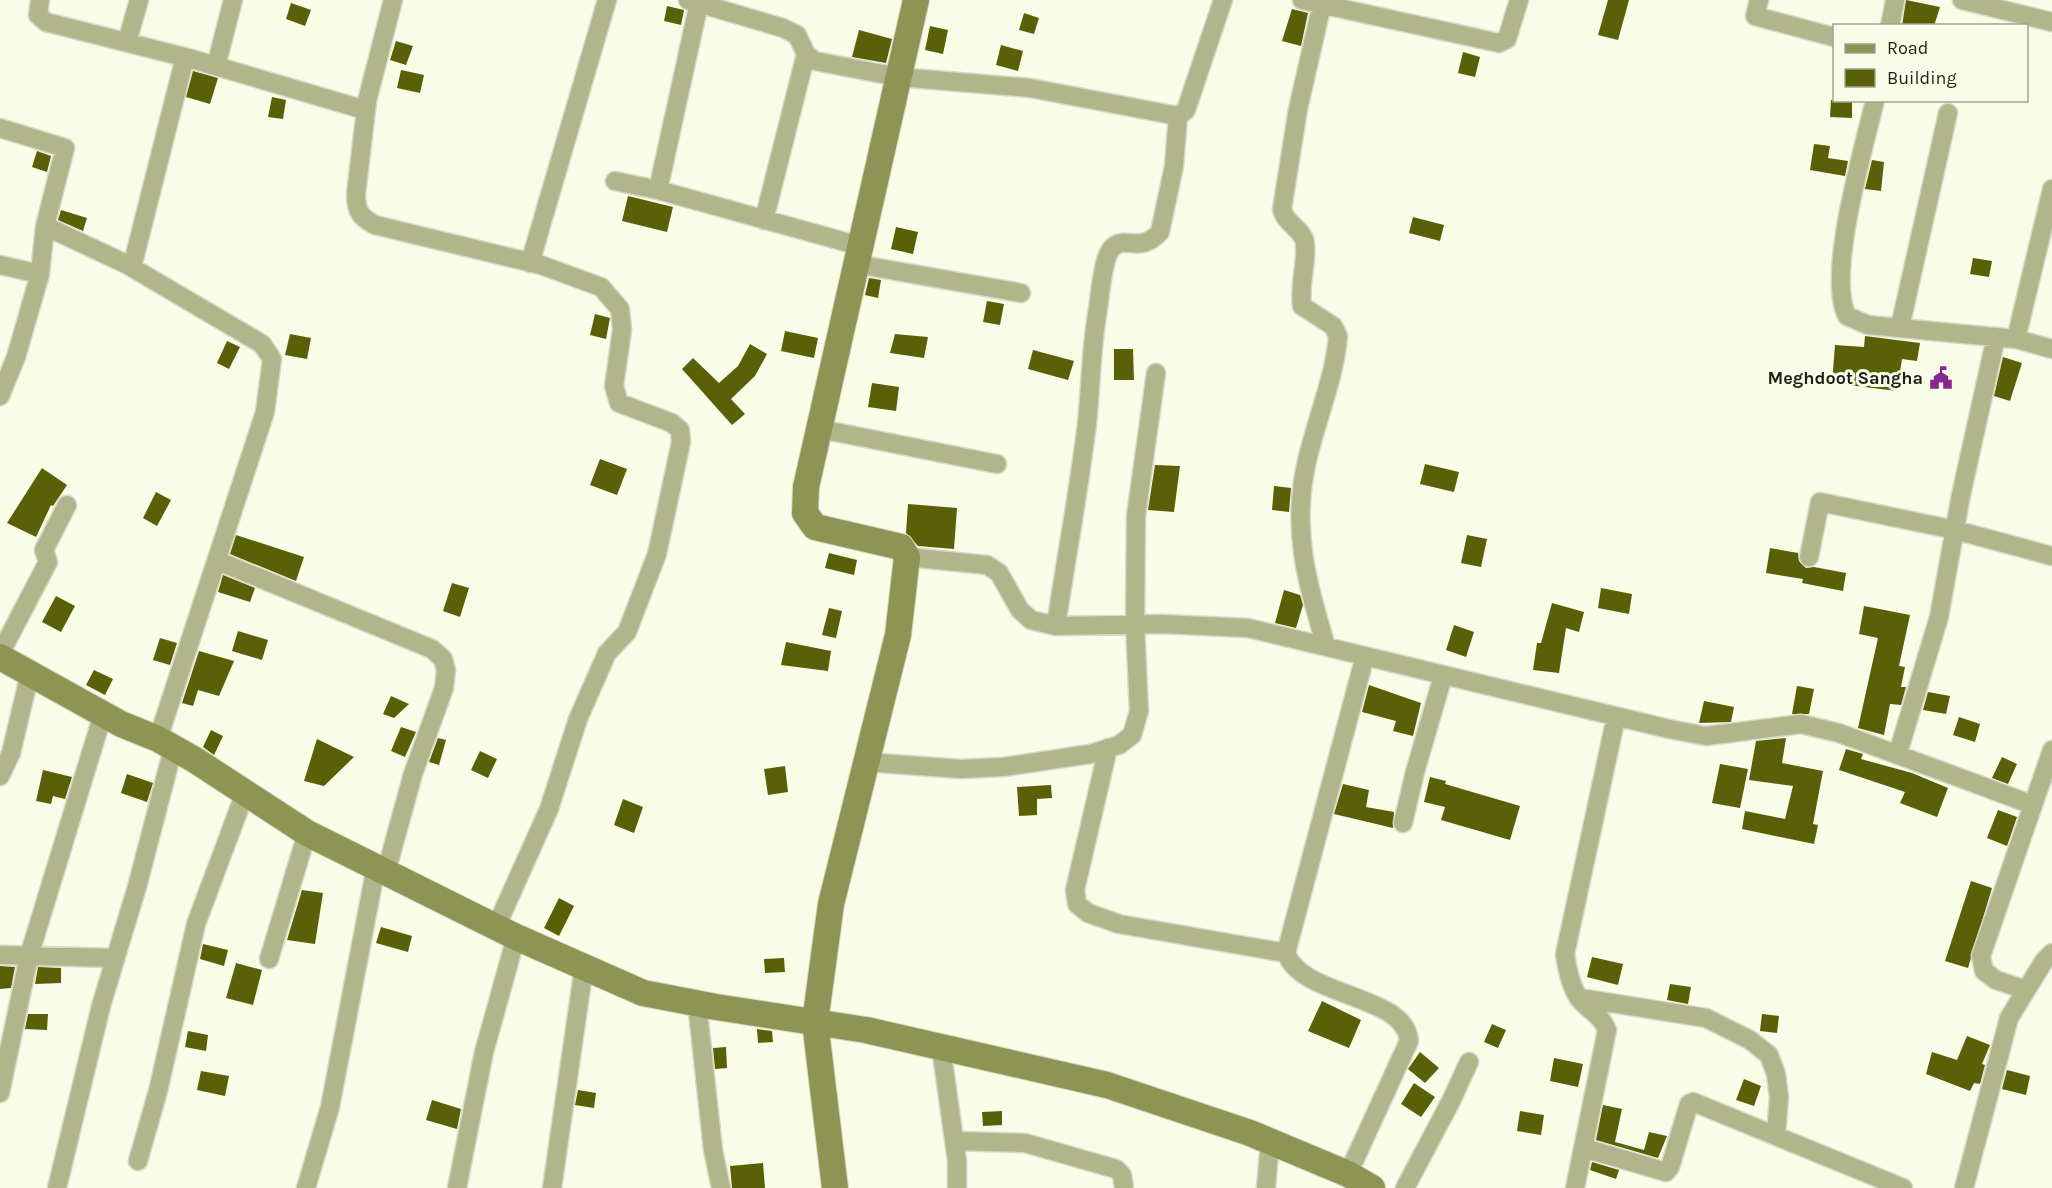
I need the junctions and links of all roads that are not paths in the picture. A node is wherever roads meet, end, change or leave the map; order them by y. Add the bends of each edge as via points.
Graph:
1 (40, 0) edge
2 (139, 0) edge
3 (233, 0) edge
4 (393, 0) edge
5 (608, 0) edge
6 (916, 0) edge
7 (1224, 0) edge
8 (1302, 0) edge
9 (1519, 0) edge
10 (1759, 0) edge
11 (1895, 0) edge
12 (1962, 0) edge
13 (693, 2) edge
14 (1322, 4) junction
15 (2001, 5) edge
16 (2052, 22) edge
17 (1890, 24) edge
18 (1833, 37) edge
19 (127, 42) junction
20 (806, 54) junction
21 (185, 57) junction
22 (216, 66) junction
23 (898, 77) junction
24 (1875, 102) edge
25 (365, 110) junction
26 (1948, 113) dead end
27 (1178, 116) junction
28 (0, 128) edge
29 (615, 182) dead end
30 (2052, 189) edge
31 (658, 190) junction
32 (764, 219) junction
33 (45, 226) junction
34 (858, 255) junction
35 (530, 262) junction
36 (0, 265) edge
37 (132, 267) junction
38 (40, 274) junction
39 (1021, 293) dead end
40 (1900, 327) junction
41 (1996, 337) junction
42 (2016, 339) junction
43 (2052, 350) edge
44 (1156, 373) dead end
45 (0, 396) edge
46 (820, 429) junction
47 (997, 464) dead end
48 (67, 505) dead end
49 (1955, 530) junction
50 (907, 556) junction
51 (2052, 556) edge
52 (1809, 557) dead end
53 (218, 561) junction
54 (1135, 624) junction
55 (1056, 626) junction
56 (1326, 646) junction
57 (0, 655) edge
58 (1365, 656) junction
59 (30, 673) junction
60 (1443, 676) junction
61 (103, 714) junction
62 (1616, 717) junction
63 (166, 744) junction
64 (1108, 748) junction
65 (2052, 750) edge
66 (1898, 753) junction
67 (865, 762) junction
68 (0, 776) edge
69 (245, 793) junction
70 (2033, 805) junction
71 (1403, 823) dead end
72 (307, 833) junction
73 (381, 869) junction
74 (506, 932) junction
75 (1286, 953) junction
76 (2052, 953) edge
77 (0, 955) edge
78 (29, 956) junction
79 (113, 958) junction
80 (269, 959) dead end
81 (584, 968) junction
82 (2026, 990) junction
83 (1578, 998) junction
84 (707, 1005) junction
85 (815, 1022) junction
86 (941, 1047) junction
87 (1469, 1062) dead end
88 (0, 1093) edge
89 (1776, 1135) junction
90 (955, 1141) junction
91 (1270, 1142) junction
92 (1584, 1148) junction
93 (138, 1161) dead end
94 (1348, 1174) junction
95 (57, 1188) edge
96 (306, 1188) edge
97 (457, 1188) edge
98 (552, 1188) edge
99 (721, 1188) edge
100 (836, 1188) edge
101 (957, 1188) edge
102 (1124, 1188) edge
103 (1266, 1188) edge
104 (1371, 1188) edge
105 (1405, 1188) edge
106 (1575, 1188) edge
107 (1903, 1188) edge
108 (1964, 1188) edge

1 - 19 street via 38,15 45,22 102,39
2 - 19 street
3 - 22 street
4 - 25 street
5 - 35 street
6 - 23 street
7 - 27 street via 1186,110
8 - 14 street
9 - 14 street via 1507,39 1499,43
10 - 18 street via 1755,16
11 - 17 street
12 - 15 street
13 - 20 street via 790,31 797,35
13 - 31 street
14 - 56 street via 1281,208 1284,219 1305,243 1302,306 1333,327 1338,336 1306,464 1299,519 1306,577
15 - 16 street
19 - 21 street
20 - 23 street via 815,61
20 - 32 street
21 - 22 street
21 - 37 street
22 - 25 street
23 - 27 street via 1030,88
23 - 34 street
24 - 40 street via 1848,223 1841,304 1847,316 1868,325
25 - 35 street via 356,194 356,208 362,218 375,225
26 - 40 street
27 - 55 street via 1161,232 1143,245 1119,243 1111,248 1105,266 1094,328 1087,423
28 - 33 street via 65,148
29 - 31 street
30 - 42 street
31 - 32 street
32 - 34 street
33 - 37 street
33 - 38 street
34 - 39 street
34 - 46 street
35 - 74 street via 601,287 620,309 622,330 614,386 618,403 672,423 680,430 681,442 653,565 627,632 607,653 578,719
36 - 38 street
37 - 53 street via 262,344 272,359 265,412
38 - 45 street via 16,357
40 - 41 street
41 - 42 street
41 - 49 street
42 - 43 street
44 - 54 street via 1136,516
46 - 47 street
46 - 50 street via 806,487 807,518 815,527 901,548
48 - 57 street via 44,550 48,562
49 - 51 street
49 - 52 street via 1820,502
49 - 66 street via 1939,617
50 - 55 street via 987,565 1005,581 1020,610 1031,620
50 - 67 street via 898,635
53 - 63 street
53 - 73 street via 421,644 443,659 444,688
54 - 55 street
54 - 56 street via 1248,628
54 - 64 street via 1138,711 1132,735
56 - 58 street
57 - 59 street
58 - 60 street
58 - 75 street
59 - 61 street
59 - 68 street via 11,753
60 - 62 street
60 - 71 street
61 - 63 street
61 - 78 street
62 - 66 street via 1706,736 1801,724
62 - 83 street via 1565,954
63 - 69 street
63 - 79 street via 137,887
64 - 67 street via 1014,765 962,769
64 - 75 street via 1075,890 1077,904 1088,913 1119,924
65 - 70 street
66 - 70 street
67 - 85 street via 831,904
69 - 72 street
69 - 93 street via 196,924
70 - 82 street via 1981,956 1984,971 1996,980
72 - 73 street
72 - 80 street
73 - 74 street
73 - 96 street via 330,1107
74 - 81 street
74 - 97 street
75 - 94 street via 1290,965 1304,977 1363,1001 1408,1030 1409,1041
76 - 82 street
77 - 78 street
78 - 79 street
78 - 88 street
79 - 95 street
81 - 84 street via 643,993
81 - 98 street
82 - 108 street via 2009,1018
83 - 89 street via 1706,1018 1750,1040 1769,1055 1776,1074
83 - 92 street via 1598,1014 1607,1030
84 - 85 street
84 - 99 street via 713,1150
85 - 86 street
85 - 100 street
86 - 90 street
86 - 91 street via 1107,1085
87 - 105 street
89 - 92 street via 1693,1102 1689,1104 1666,1172
89 - 107 street
90 - 101 street
90 - 102 street via 1025,1143 1061,1152 1116,1169 1122,1175
91 - 94 street
91 - 103 street
92 - 106 street
94 - 104 street

